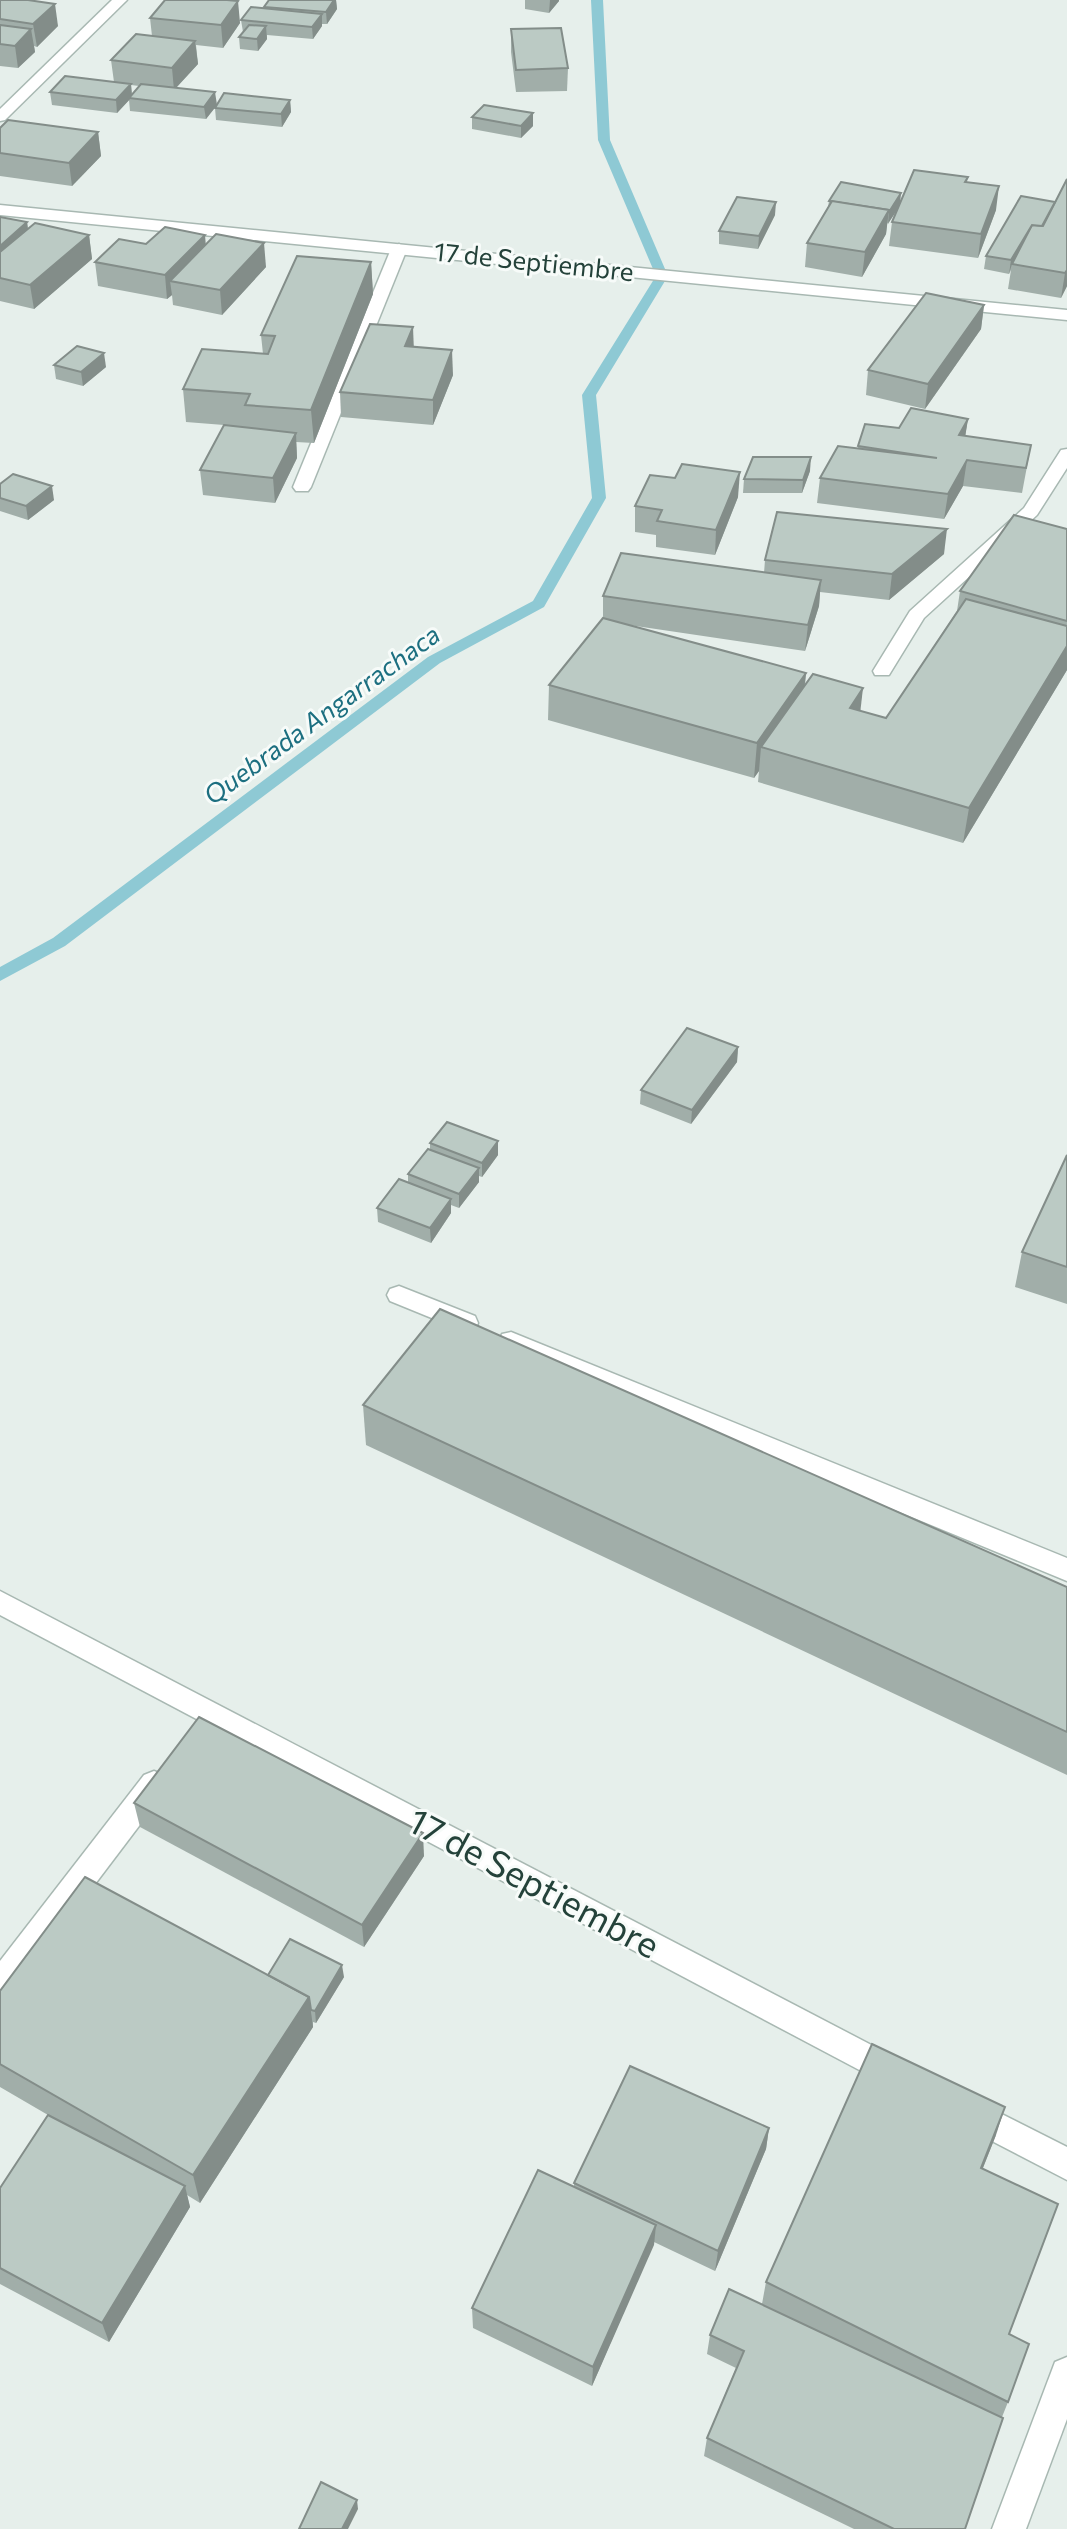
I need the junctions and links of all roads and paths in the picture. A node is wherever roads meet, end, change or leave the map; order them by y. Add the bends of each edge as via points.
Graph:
1 (120, 0) edge
2 (0, 117) edge
3 (0, 210) edge
4 (399, 249) junction
5 (1067, 315) edge
6 (1067, 454) edge
7 (302, 487) dead end
8 (882, 671) dead end
9 (399, 1295) dead end
10 (1067, 1570) edge
11 (0, 1602) edge
12 (209, 1712) junction
13 (190, 1737) edge
14 (171, 1761) edge
15 (0, 1985) edge
16 (912, 2082) edge
17 (940, 2097) edge
18 (1067, 2164) edge
19 (1067, 2374) edge
20 (1009, 2529) edge

1 - 2 street
3 - 4 street, 17 de Septiembre
4 - 5 street, 17 de Septiembre
4 - 7 street
6 - 8 street via 1031,511 917,615
9 - 10 street
11 - 12 street, 17 de Septiembre
12 - 13 street
12 - 16 street, 17 de Septiembre
14 - 15 street
17 - 18 street
19 - 20 street

